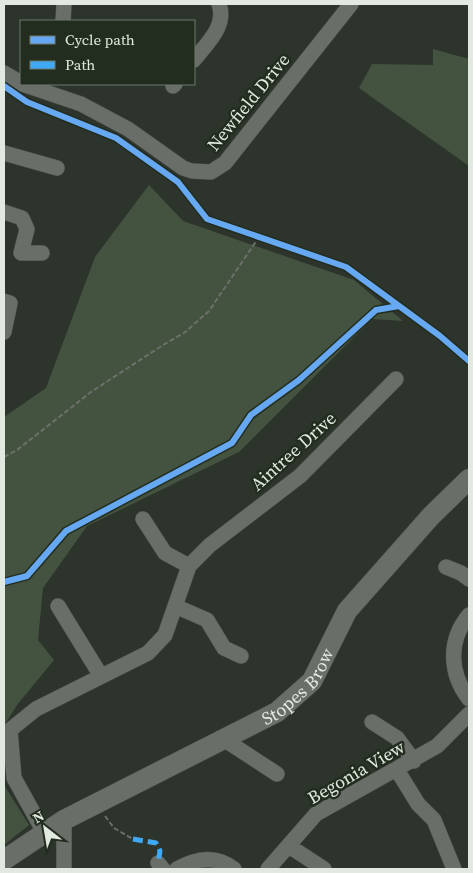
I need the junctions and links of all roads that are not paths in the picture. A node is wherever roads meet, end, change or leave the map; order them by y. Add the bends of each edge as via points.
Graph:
1 (64, 4) edge
2 (219, 4) edge
3 (351, 4) edge
4 (63, 20) edge
5 (195, 59) edge
6 (4, 74) edge
7 (20, 83) edge
8 (28, 85) edge
9 (46, 88) edge
10 (4, 153) edge
11 (58, 168) dead end
12 (4, 212) edge
13 (42, 253) dead end
14 (4, 301) edge
15 (4, 332) edge
16 (396, 380) dead end
17 (469, 479) edge
18 (143, 519) dead end
19 (189, 566) junction
20 (446, 567) dead end
21 (469, 579) edge
22 (58, 606) dead end
23 (175, 606) junction
24 (469, 614) edge
25 (241, 656) dead end
26 (100, 676) junction
27 (469, 699) edge
28 (469, 714) edge
29 (372, 722) dead end
30 (225, 740) junction
31 (414, 761) junction
32 (397, 770) junction
33 (277, 774) dead end
34 (64, 820) junction
35 (44, 832) junction
36 (289, 846) junction
37 (4, 860) edge
38 (64, 869) edge
39 (177, 869) edge
40 (234, 869) edge
41 (268, 869) edge
42 (324, 869) edge
43 (454, 869) edge

1 - 4 street
2 - 5 street via 221,21
3 - 9 street, Newfield Drive via 225,163 211,172 198,173 184,168 111,119
6 - 7 street, Newfield Drive
8 - 9 street, Newfield Drive
10 - 11 street
12 - 13 street via 22,218 27,229 21,254
14 - 15 street via 10,303
16 - 19 street, Aintree Drive via 300,476 210,545
17 - 30 main road, Stopes Brow via 431,516 347,611 312,681 278,712
18 - 19 street via 165,553
19 - 23 street, Aintree Drive
20 - 21 street
22 - 26 street
23 - 25 street via 207,620 224,648
23 - 26 street, Aintree Drive via 165,635 148,653
24 - 27 street via 453,652 457,678
26 - 35 street, Aintree Drive via 36,709 10,730 14,778
28 - 31 street, Begonia View via 438,746
29 - 31 street via 397,738
30 - 33 street
30 - 34 main road, Stopes Brow
31 - 32 street, Begonia View
32 - 36 street, Begonia View via 326,806
32 - 43 street via 418,804 434,820
34 - 35 main road, Stopes Brow
34 - 38 street
35 - 37 main road, Stopes Brow
36 - 41 street, Begonia View
36 - 42 street
39 - 40 street via 209,859 224,862

